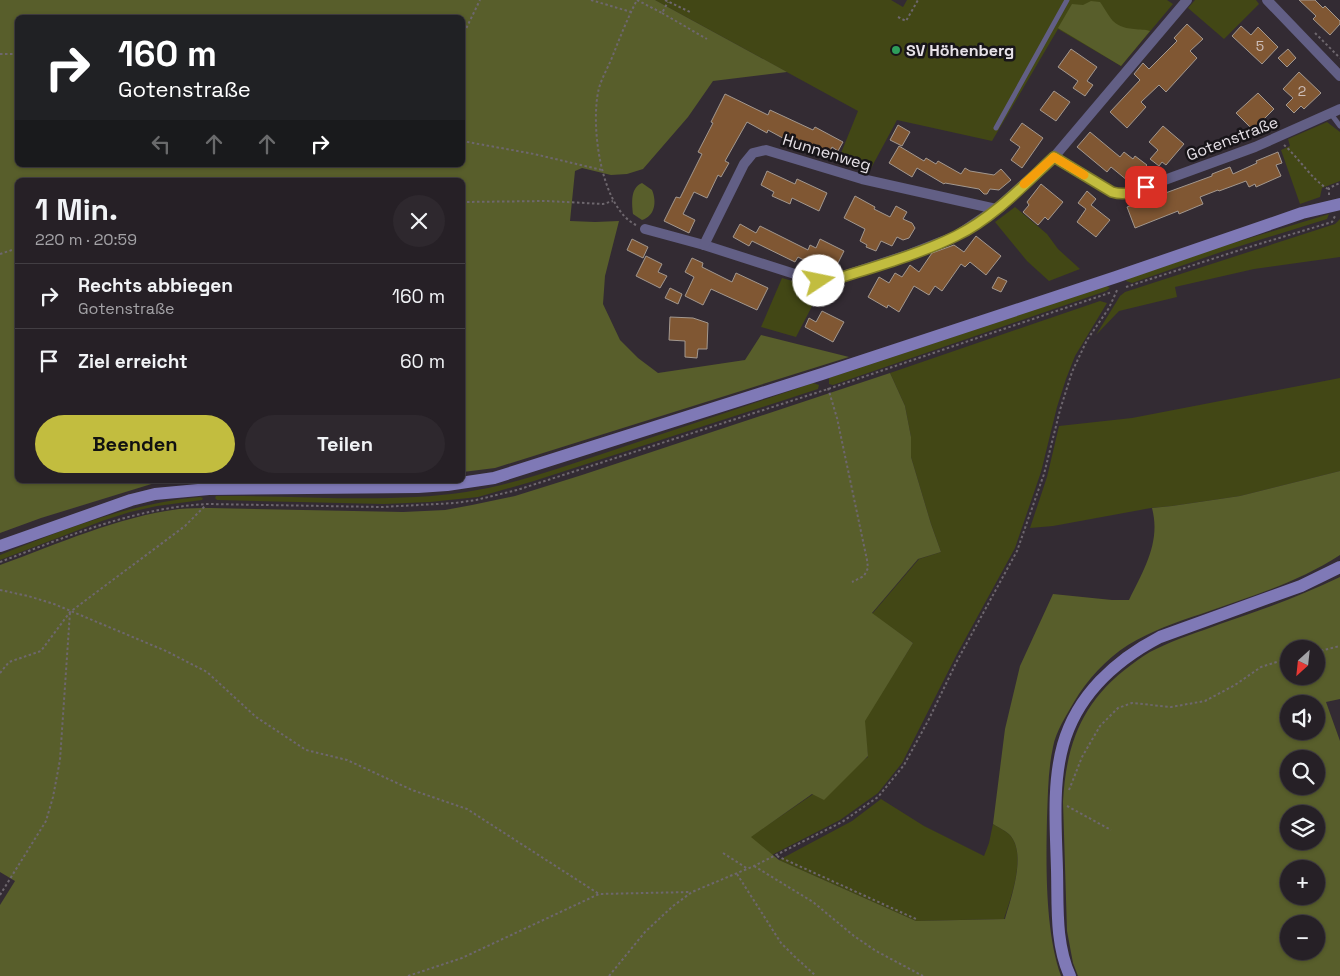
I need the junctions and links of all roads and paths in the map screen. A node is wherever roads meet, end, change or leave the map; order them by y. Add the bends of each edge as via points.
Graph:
1 (480, 0) edge
2 (591, 0) edge
3 (637, 0) edge
4 (918, 0) edge
5 (1067, 0) edge
6 (1187, 0) edge
7 (1267, 0) edge
8 (667, 1) edge
9 (631, 12) junction
10 (690, 12) dead end
11 (662, 13) junction
12 (898, 17) dead end
13 (465, 31) edge
14 (707, 39) dead end
15 (0, 54) edge
16 (15, 54) edge
17 (1340, 76) edge
18 (1336, 111) edge
19 (1340, 126) edge
20 (996, 128) dead end
21 (1276, 138) junction
22 (465, 142) edge
23 (1054, 157) junction
24 (602, 170) junction
25 (1337, 187) edge
26 (1328, 189) junction
27 (613, 201) junction
28 (465, 202) edge
29 (1337, 207) edge
30 (996, 209) junction
31 (1302, 213) junction
32 (645, 230) joint
33 (704, 246) junction
34 (15, 249) edge
35 (0, 254) edge
36 (828, 389) dead end
37 (465, 482) edge
38 (460, 483) edge
39 (207, 504) dead end
40 (0, 546) edge
41 (1340, 566) edge
42 (852, 582) dead end
43 (0, 590) edge
44 (70, 612) junction
45 (1340, 646) edge
46 (1325, 650) edge
47 (1280, 661) edge
48 (0, 673) edge
49 (1068, 798) dead end
50 (1056, 807) junction
51 (1111, 830) dead end
52 (723, 854) dead end
53 (776, 856) junction
54 (754, 866) junction
55 (748, 869) junction
56 (737, 874) junction
57 (692, 892) junction
58 (599, 894) junction
59 (0, 895) edge
60 (916, 919) dead end
61 (408, 976) edge
62 (610, 976) edge
63 (816, 976) edge
64 (923, 976) edge
65 (1070, 976) edge

1 - 13 path
2 - 9 path
3 - 9 path
3 - 11 path
4 - 12 path via 906,21
5 - 20 lane
6 - 23 street
7 - 17 street
8 - 10 path
8 - 11 path
9 - 24 path via 599,89 597,148
11 - 14 path
15 - 16 path
18 - 19 lane
18 - 21 street, Gotenstraße
21 - 23 street, Gotenstraße via 1120,194
21 - 26 path
22 - 24 path
23 - 30 street
24 - 27 path
25 - 26 path
25 - 26 path
25 - 31 main road
27 - 28 path via 603,204
27 - 32 path via 630,222
29 - 31 main road
29 - 53 path via 1332,222 1118,290 1087,340 1072,372 1044,474 1017,551 957,661 910,757 883,792 861,809
30 - 33 street via 956,236 825,282
30 - 33 street, Hunnenweg via 862,179 766,150 752,154 744,164
31 - 37 main road via 621,439 494,478
32 - 33 street
34 - 35 path
36 - 42 path via 868,568 864,576
38 - 40 main road via 418,487 210,489 155,494
39 - 44 path via 185,526
41 - 50 main road via 1301,586 1160,638 1116,665 1089,693 1070,727 1059,763
43 - 44 path via 54,604
44 - 48 path via 41,651 9,662
44 - 58 path via 166,651 206,672 256,717 306,750 347,760 412,790 467,809
44 - 59 path via 60,760 54,798 46,821
45 - 46 path
47 - 49 path via 1261,667 1205,701 1171,707 1132,703 1118,708 1100,726 1082,756
50 - 51 path via 1067,806
50 - 65 main road via 1058,921
52 - 55 path
53 - 54 path
53 - 60 path
54 - 55 path
54 - 64 path via 813,902 876,951
55 - 56 path
56 - 57 path
56 - 63 path via 782,943
57 - 58 path
57 - 62 path via 645,932
58 - 61 path via 462,958

